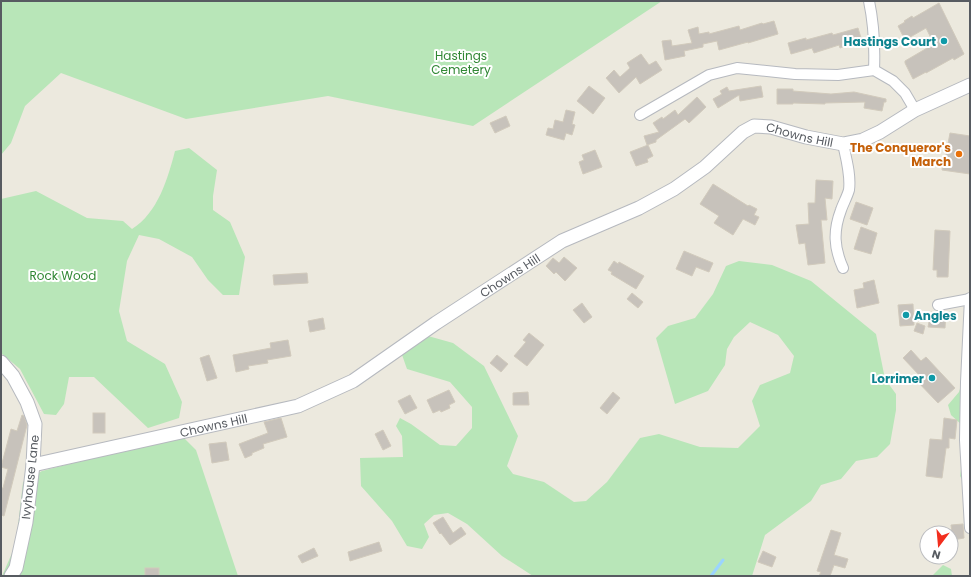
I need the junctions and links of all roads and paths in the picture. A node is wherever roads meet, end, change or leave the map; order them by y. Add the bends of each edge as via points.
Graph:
1 (869, 1) edge
2 (874, 70) junction
3 (970, 85) edge
4 (915, 110) junction
5 (640, 115) dead end
6 (843, 144) junction
7 (843, 268) dead end
8 (970, 298) edge
9 (938, 305) dead end
10 (1, 362) edge
11 (33, 465) junction
12 (970, 528) edge
13 (11, 576) edge

1 - 2 street via 874,25
2 - 4 street via 893,81
2 - 5 street via 838,75 795,74 738,68 709,75
3 - 4 street, Chowns Hill
4 - 6 street, Chowns Hill via 880,132 863,140
6 - 7 street via 849,189 838,219 835,244
6 - 11 street, Chowns Hill via 771,127 754,126 743,132 705,168 674,189 639,208 562,241 436,322 353,381 298,406
8 - 9 street
8 - 12 street via 965,440
10 - 11 street, Ivyhouse Lane via 24,395 35,424
11 - 13 street, Ivyhouse Lane via 26,522 16,568

